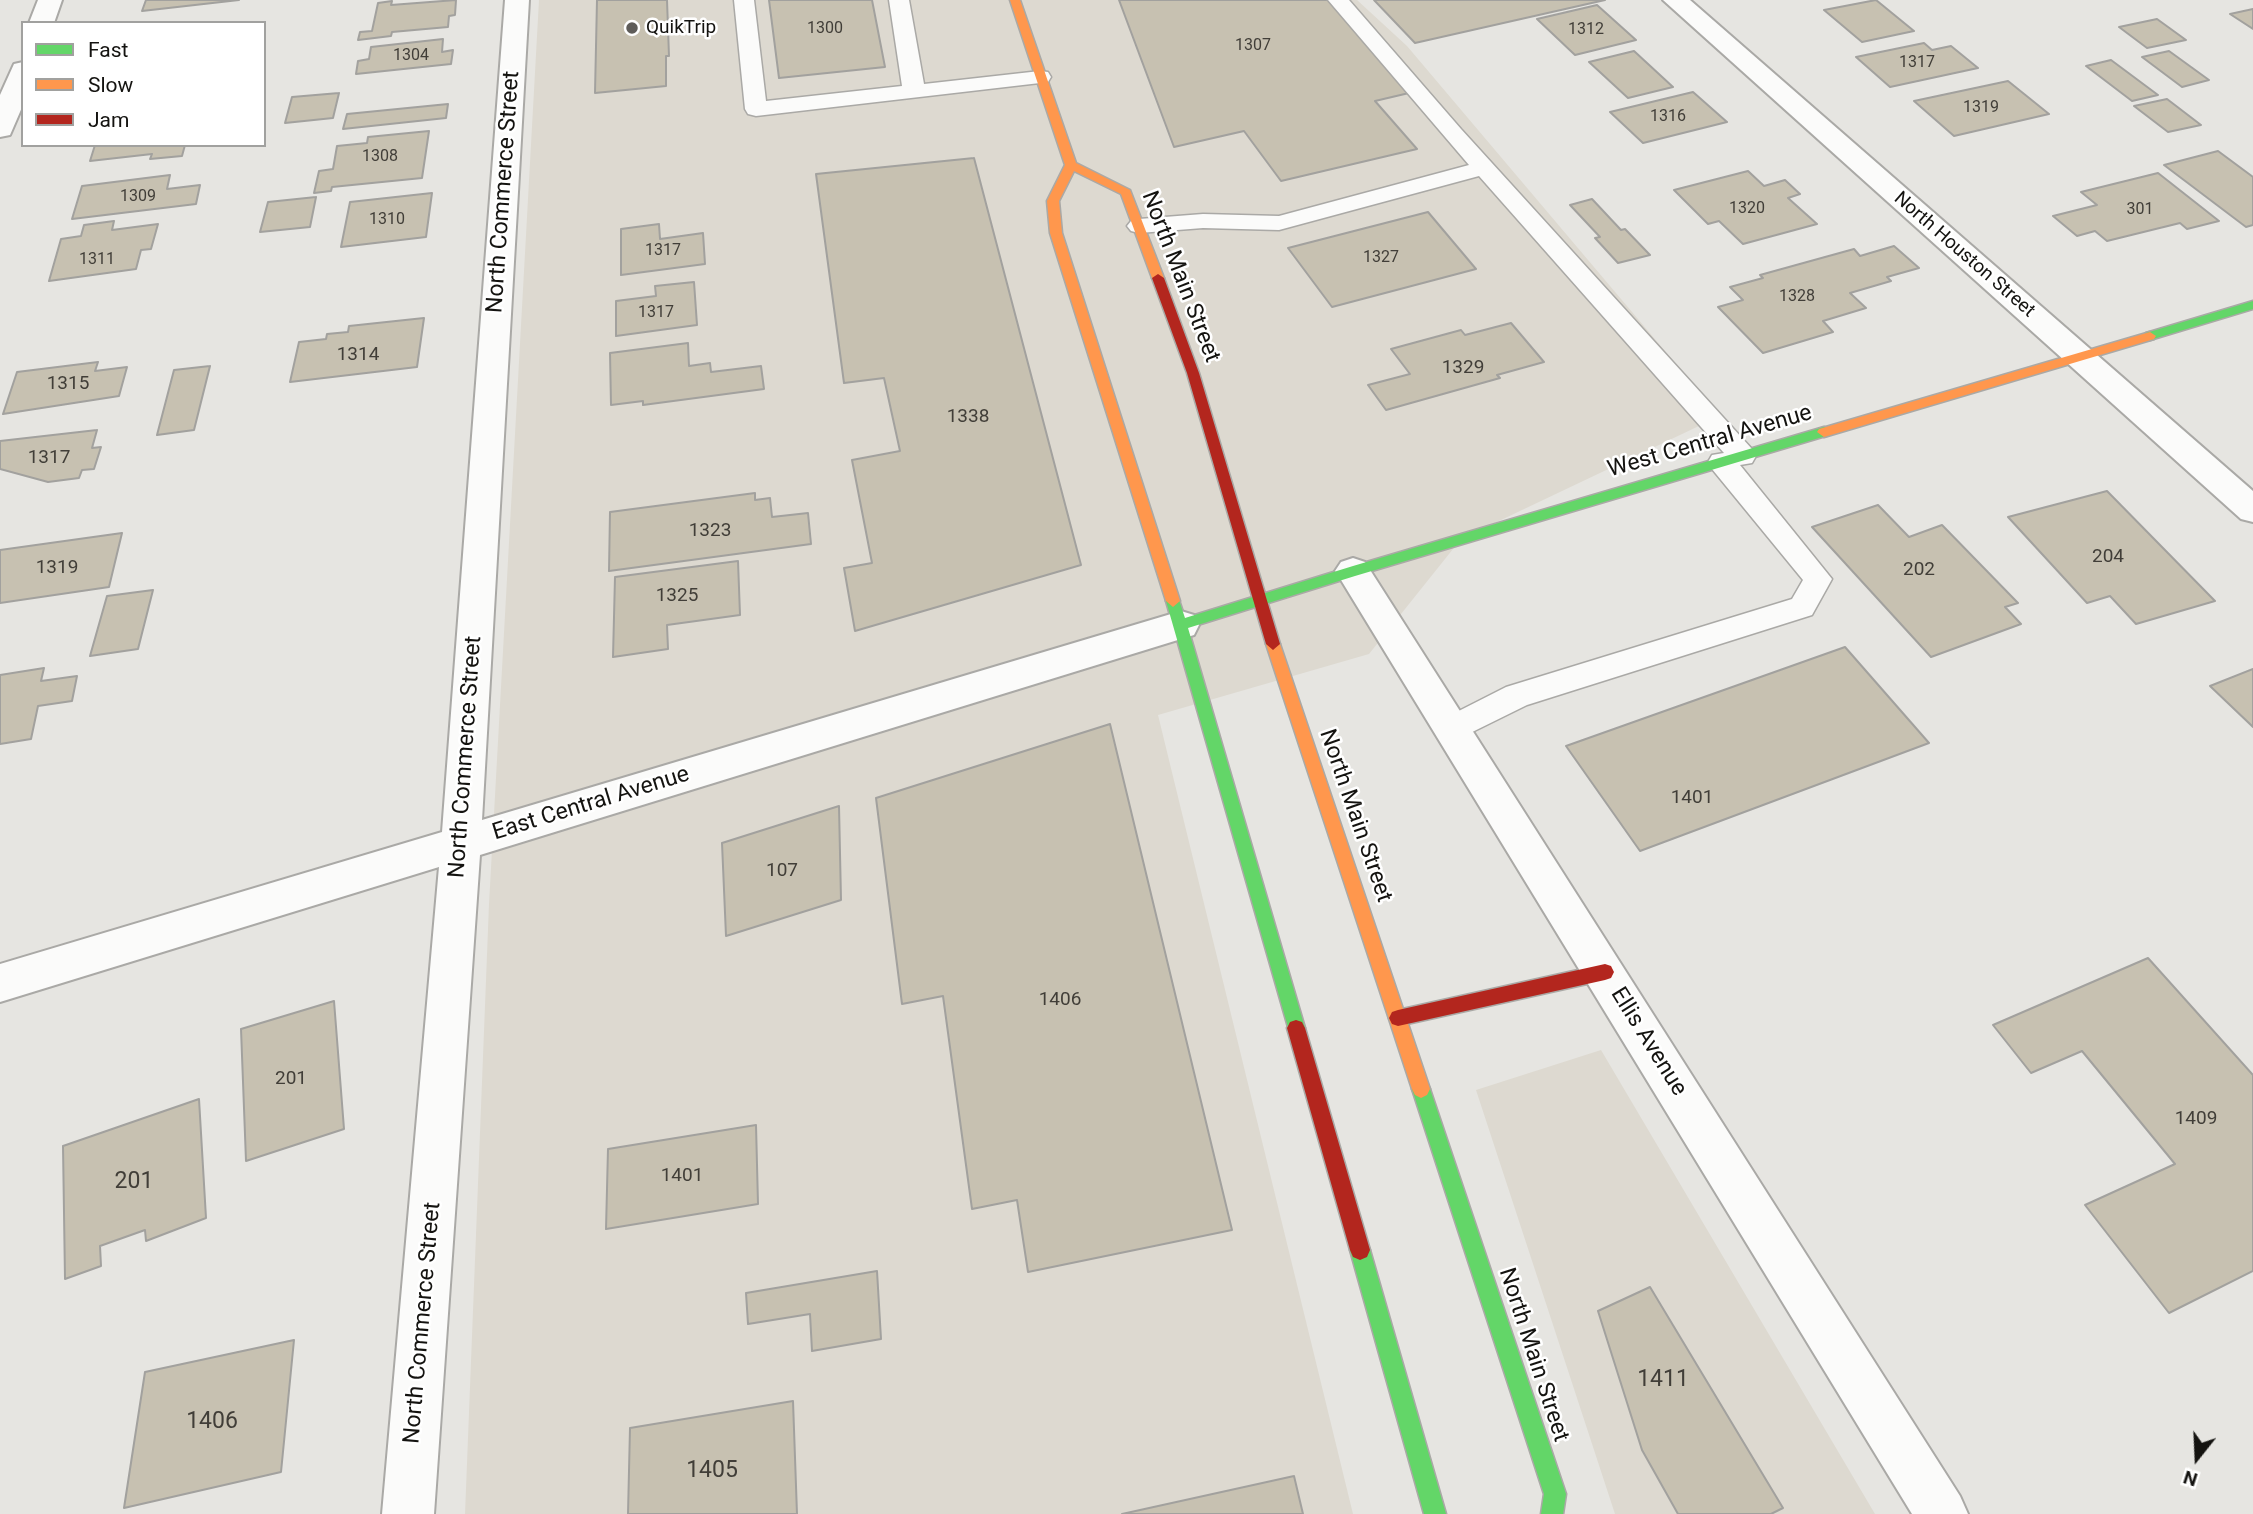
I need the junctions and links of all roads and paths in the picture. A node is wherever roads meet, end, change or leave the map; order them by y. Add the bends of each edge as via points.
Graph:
1 (50, 0) edge
2 (517, 0) edge
3 (1015, 0) edge
4 (1338, 0) edge
5 (1675, 0) edge
6 (900, 4) edge
7 (874, 10) dead end
8 (746, 11) edge
9 (772, 20) dead end
10 (42, 21) edge
11 (904, 36) junction
12 (880, 39) dead end
13 (776, 49) dead end
14 (749, 53) junction
15 (21, 75) edge
16 (1040, 77) junction
17 (914, 91) junction
18 (0, 129) edge
19 (1071, 165) junction
20 (1484, 168) junction
21 (1139, 226) junction
22 (2253, 305) edge
23 (2079, 357) junction
24 (1732, 459) junction
25 (2253, 510) edge
26 (1353, 571) junction
27 (1259, 600) junction
28 (1181, 625) junction
29 (1452, 729) junction
30 (461, 843) junction
31 (1605, 972) junction
32 (0, 984) edge
33 (1398, 1018) junction
34 (408, 1514) edge
35 (1435, 1514) edge
36 (1552, 1514) edge
37 (1942, 1514) edge

1 - 10 street
2 - 30 street, North Commerce Street
3 - 16 main road
4 - 20 lane
5 - 23 street, North Houston Street
6 - 7 lane
6 - 11 lane
8 - 9 lane
8 - 14 lane
11 - 12 lane
11 - 17 lane
13 - 14 lane
14 - 17 lane via 757,109
15 - 18 street
16 - 17 lane
16 - 19 main road
19 - 21 main road, North Main Street via 1126,192
19 - 28 main road via 1053,201 1056,233
20 - 21 lane via 1279,223 1203,221
20 - 24 lane
21 - 27 main road, North Main Street via 1193,373
22 - 23 main road, West Central Avenue
23 - 24 main road, West Central Avenue
23 - 25 street, North Houston Street
24 - 26 main road, West Central Avenue
24 - 29 lane via 1818,579 1802,607 1517,696
26 - 27 main road, West Central Avenue
26 - 29 street, Ellis Avenue
27 - 28 main road, West Central Avenue
27 - 33 main road, North Main Street
28 - 30 street, East Central Avenue
28 - 35 main road
29 - 31 street, Ellis Avenue
30 - 32 street, East Central Avenue
30 - 34 street, North Commerce Street
31 - 33 main road
31 - 37 street, Ellis Avenue
33 - 36 main road, North Main Street via 1555,1494

